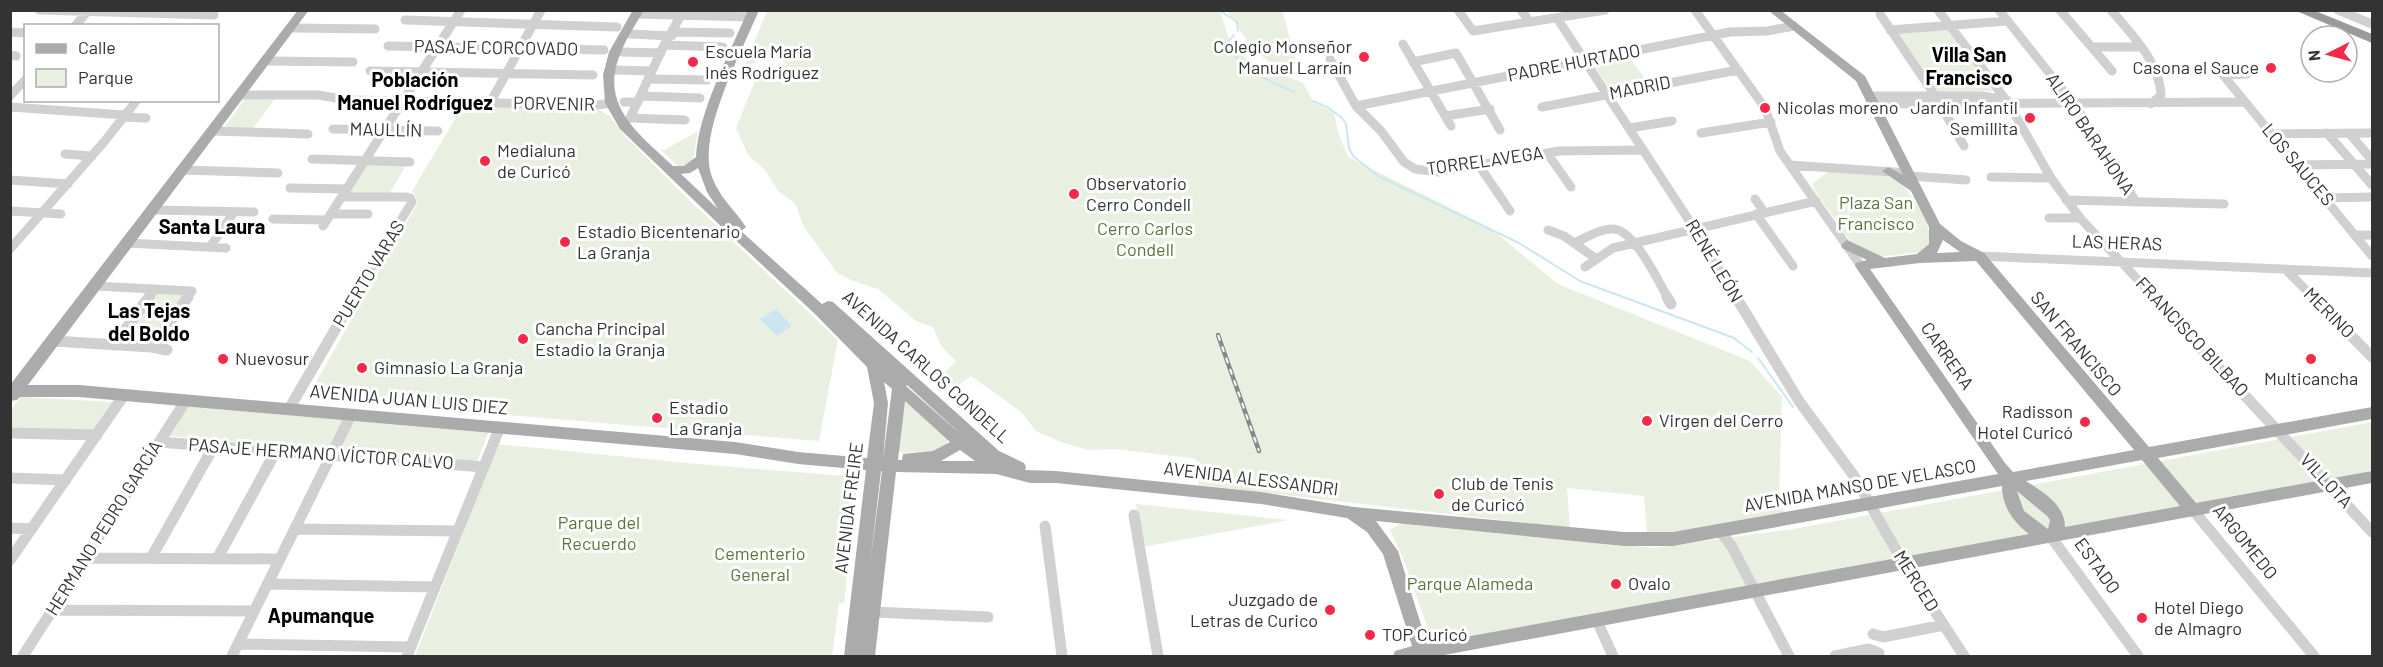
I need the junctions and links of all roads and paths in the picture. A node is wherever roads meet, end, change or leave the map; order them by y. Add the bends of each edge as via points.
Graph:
1 (39, 10) edge
2 (298, 10) edge
3 (304, 10) edge
4 (461, 10) edge
5 (541, 10) edge
6 (1458, 10) edge
7 (1521, 10) edge
8 (1605, 10) edge
9 (1695, 10) edge
10 (1773, 10) edge
11 (1938, 10) edge
12 (1999, 10) edge
13 (2060, 10) edge
14 (2111, 10) edge
15 (2300, 10) edge
16 (2317, 10) edge
17 (2338, 10) edge
18 (89, 12) edge
19 (154, 12) edge
20 (638, 12) edge
21 (1584, 12) edge
22 (184, 13) edge
23 (215, 13) edge
24 (683, 13) edge
25 (753, 14) edge
26 (1880, 14) dead end
27 (123, 15) edge
28 (165, 15) junction
29 (1557, 18) junction
30 (405, 20) dead end
31 (2007, 21) junction
32 (454, 22) junction
33 (1530, 22) junction
34 (534, 23) junction
35 (77, 24) edge
36 (158, 24) edge
37 (2373, 24) edge
38 (1949, 25) junction
39 (1794, 26) junction
40 (617, 27) dead end
41 (292, 28) junction
42 (375, 30) dead end
43 (1890, 30) junction
44 (729, 33) dead end
45 (2373, 33) edge
46 (630, 34) dead end
47 (673, 34) junction
48 (1713, 35) junction
49 (2373, 39) edge
50 (1402, 44) dead end
51 (388, 46) dead end
52 (723, 46) dead end
53 (439, 47) junction
54 (2092, 47) junction
55 (2141, 47) junction
56 (520, 48) junction
57 (663, 49) junction
58 (604, 50) dead end
59 (621, 52) dead end
60 (1330, 59) dead end
61 (1585, 61) junction
62 (266, 62) junction
63 (353, 62) dead end
64 (1413, 62) junction
65 (616, 70) dead end
66 (1738, 70) junction
67 (2112, 70) dead end
68 (370, 71) dead end
69 (422, 72) junction
70 (2247, 74) dead end
71 (505, 75) junction
72 (593, 75) dead end
73 (651, 75) junction
74 (707, 80) dead end
75 (24, 81) edge
76 (1475, 82) junction
77 (1430, 91) junction
78 (240, 95) junction
79 (1607, 95) junction
80 (10, 96) edge
81 (700, 98) dead end
82 (639, 99) junction
83 (1873, 100) junction
84 (404, 101) junction
85 (1938, 101) junction
86 (48, 102) edge
87 (91, 102) edge
88 (135, 102) edge
89 (624, 102) dead end
90 (2012, 102) junction
91 (2245, 102) junction
92 (490, 103) junction
93 (611, 103) junction
94 (2074, 104) junction
95 (2150, 104) junction
96 (1356, 106) junction
97 (10, 107) edge
98 (1542, 107) dead end
99 (42, 109) junction
100 (1490, 109) junction
101 (84, 111) junction
102 (124, 116) junction
103 (1445, 116) junction
104 (146, 118) dead end
105 (685, 120) dead end
106 (1672, 121) dead end
107 (1771, 122) junction
108 (1451, 126) dead end
109 (1630, 128) junction
110 (333, 129) dead end
111 (386, 130) junction
112 (1500, 130) dead end
113 (213, 131) junction
114 (438, 131) dead end
115 (1701, 133) dead end
116 (2327, 133) junction
117 (2349, 133) junction
118 (2373, 133) edge
119 (308, 134) dead end
120 (2272, 134) junction
121 (1964, 146) dead end
122 (1643, 150) junction
123 (1547, 153) junction
124 (65, 154) dead end
125 (92, 156) junction
126 (312, 159) dead end
127 (702, 159) junction
128 (365, 161) junction
129 (410, 162) dead end
130 (2373, 162) edge
131 (1478, 164) junction
132 (2354, 164) junction
133 (1790, 165) junction
134 (2297, 165) junction
135 (1818, 167) junction
136 (183, 170) junction
137 (670, 170) junction
138 (1888, 171) junction
139 (278, 173) dead end
140 (1909, 175) junction
141 (1991, 177) dead end
142 (2051, 178) junction
143 (10, 180) edge
144 (1966, 180) dead end
145 (68, 184) junction
146 (2373, 185) edge
147 (1571, 187) dead end
148 (290, 188) dead end
149 (1808, 190) junction
150 (1917, 190) junction
151 (345, 193) junction
152 (2373, 197) edge
153 (2324, 198) junction
154 (1755, 199) dead end
155 (2066, 200) junction
156 (1816, 201) junction
157 (2136, 202) junction
158 (2223, 204) dead end
159 (153, 210) junction
160 (10, 211) edge
161 (1510, 211) dead end
162 (234, 212) junction
163 (254, 212) dead end
164 (43, 213) junction
165 (1760, 213) junction
166 (61, 214) dead end
167 (368, 214) dead end
168 (2049, 218) dead end
169 (2080, 218) junction
170 (273, 219) dead end
171 (327, 220) junction
172 (1935, 227) junction
173 (1694, 228) junction
174 (1548, 230) dead end
175 (2355, 235) junction
176 (2373, 235) edge
177 (1634, 242) junction
178 (127, 243) junction
179 (1574, 243) junction
180 (1847, 245) junction
181 (12, 246) edge
182 (210, 247) junction
183 (226, 248) dead end
184 (1978, 256) junction
185 (2373, 256) edge
186 (1595, 258) junction
187 (1920, 258) junction
188 (2121, 261) junction
189 (1881, 262) junction
190 (1793, 266) dead end
191 (1861, 266) junction
192 (1585, 267) dead end
193 (2285, 269) junction
194 (2373, 273) edge
195 (95, 286) junction
196 (155, 290) junction
197 (1671, 304) dead end
198 (53, 341) junction
199 (114, 345) junction
200 (153, 347) junction
201 (167, 350) dead end
202 (2373, 357) edge
203 (874, 365) junction
204 (898, 370) junction
205 (900, 388) junction
206 (13, 389) edge
207 (124, 395) junction
208 (186, 400) junction
209 (290, 409) junction
210 (2373, 413) edge
211 (351, 415) junction
212 (500, 427) junction
213 (2279, 430) junction
214 (10, 433) edge
215 (97, 435) junction
216 (159, 442) junction
217 (962, 444) junction
218 (983, 445) junction
219 (214, 446) junction
220 (276, 451) junction
221 (2145, 454) junction
222 (331, 455) junction
223 (874, 460) junction
224 (891, 462) junction
225 (484, 467) junction
226 (998, 468) junction
227 (1056, 477) junction
228 (2373, 477) edge
229 (10, 478) edge
230 (2010, 479) junction
231 (66, 480) junction
232 (2329, 485) junction
233 (1872, 504) junction
234 (2193, 510) junction
235 (1350, 512) junction
236 (1134, 515) dead end
237 (1404, 518) junction
238 (1045, 526) dead end
239 (10, 528) edge
240 (32, 529) junction
241 (295, 529) junction
242 (458, 531) junction
243 (1720, 531) junction
244 (2373, 532) edge
245 (1378, 533) junction
246 (2051, 537) junction
247 (86, 558) junction
248 (151, 558) junction
249 (217, 559) junction
250 (280, 559) junction
251 (10, 560) edge
252 (1904, 564) junction
253 (268, 584) junction
254 (435, 587) junction
255 (1753, 592) junction
256 (53, 610) junction
257 (254, 611) junction
258 (872, 612) junction
259 (988, 617) dead end
260 (1597, 621) junction
261 (1944, 625) junction
262 (1873, 634) dead end
263 (238, 644) junction
264 (409, 652) edge
265 (1879, 652) dead end
266 (1422, 655) edge
267 (23, 657) edge
268 (232, 657) edge
269 (852, 657) edge
270 (867, 657) edge
271 (1062, 657) edge
272 (1158, 657) edge
273 (1401, 657) edge
274 (1613, 657) edge
275 (1789, 657) edge
276 (1835, 657) edge
277 (1964, 657) edge
278 (2139, 657) edge
279 (2314, 657) edge

1 - 18 street
2 - 206 main road
3 - 41 main road
4 - 32 street
5 - 34 street
6 - 33 street via 1473,31
7 - 33 street
8 - 21 street
9 - 48 street, CARRERA
10 - 39 main road
11 - 38 street, FRANCISCO BILBAO
12 - 31 street, ALIRO BARAHONA
13 - 54 street
14 - 55 street
15 - 49 highway
16 - 45 highway
17 - 37 street
18 - 27 street
18 - 35 street
19 - 27 street
19 - 28 street
20 - 24 street
20 - 93 main road via 610,67
21 - 29 street
22 - 23 street
22 - 28 street
24 - 25 street
24 - 47 street
25 - 127 main road, AVENIDA CARLOS CONDELL via 706,124
26 - 43 street
28 - 36 street
29 - 33 street
29 - 61 street, RENÉ LEÓN
30 - 32 street
31 - 38 street
31 - 94 street, ALIRO BARAHONA
32 - 34 street
32 - 53 street
34 - 40 street
34 - 56 street
38 - 43 street
38 - 90 street, FRANCISCO BILBAO
39 - 48 street, PADRE HURTADO
39 - 83 main road via 1861,78
41 - 42 street
41 - 62 main road
43 - 85 street
44 - 47 street
46 - 47 street
47 - 57 street
48 - 61 street, PADRE HURTADO
48 - 66 street, CARRERA
50 - 64 street
51 - 53 street, PASAJE CORCOVADO
52 - 57 street
53 - 56 street, PASAJE CORCOVADO
53 - 69 street
54 - 55 street
54 - 67 street
55 - 95 street via 2162,88 2160,98
56 - 58 street, PASAJE CORCOVADO
56 - 71 street
57 - 59 street
57 - 73 street
60 - 96 street, TORRELAVEGA
61 - 76 street, PADRE HURTADO
61 - 79 street, RENÉ LEÓN
62 - 63 street
62 - 78 main road
64 - 76 street via 1456,53
64 - 77 street
65 - 73 street
66 - 79 street, MADRID
66 - 107 street, CARRERA
68 - 69 street
69 - 71 street
69 - 84 street
70 - 91 street, LOS SAUCES via 2223,75
71 - 72 street
71 - 92 street
73 - 74 street
73 - 82 street
75 - 80 street
76 - 77 street, PADRE HURTADO
76 - 100 street
77 - 96 street, PADRE HURTADO
77 - 103 street
78 - 84 street, PORVENIR
78 - 113 main road
79 - 98 street, MADRID
79 - 109 street, RENÉ LEÓN
81 - 82 street
82 - 89 street
82 - 105 street via 630,118
83 - 85 street
83 - 140 main road
84 - 92 street, PORVENIR
84 - 111 street
85 - 90 street
85 - 121 street
86 - 99 street
87 - 101 street
88 - 102 street
90 - 94 street
90 - 142 street, FRANCISCO BILBAO
91 - 95 street
91 - 120 street, LOS SAUCES
92 - 93 street, PORVENIR
93 - 137 main road, AVENIDA CARLOS CONDELL via 624,126
94 - 95 street
94 - 157 street, ALIRO BARAHONA
96 - 131 street, TORRELAVEGA via 1412,168 1438,172
97 - 99 street
99 - 101 street
100 - 103 street
100 - 112 street
101 - 102 street
102 - 104 street
102 - 125 street
103 - 108 street
106 - 109 street
107 - 115 street
107 - 133 street, CARRERA via 1777,145
109 - 122 street, RENÉ LEÓN
110 - 111 street, MAULLÍN
111 - 114 street, MAULLÍN
111 - 128 street
113 - 119 street
113 - 136 main road
116 - 117 street
116 - 120 street
116 - 132 street
117 - 118 street
117 - 130 street
120 - 134 street, LOS SAUCES
122 - 123 street, TORRELAVEGA
122 - 173 street, RENÉ LEÓN
123 - 131 street, TORRELAVEGA
123 - 147 street
124 - 125 street
125 - 145 street
126 - 128 street
127 - 137 main road via 686,170
127 - 204 main road, AVENIDA CARLOS CONDELL via 714,194 738,226
128 - 129 street
128 - 151 street
130 - 132 street
131 - 161 street
132 - 134 street
132 - 146 street
133 - 135 street
133 - 149 street, CARRERA
134 - 153 street, LOS SAUCES
135 - 138 street
135 - 149 street via 1809,178
136 - 139 street
136 - 159 main road
137 - 203 main road, AVENIDA CARLOS CONDELL
138 - 140 street
138 - 150 main road
140 - 144 street
140 - 150 main road
141 - 142 street
142 - 155 street, FRANCISCO BILBAO
143 - 145 street
145 - 164 street
148 - 151 street, PUERTO VARAS
149 - 156 street, CARRERA
150 - 172 main road
151 - 171 street
151 - 209 street, PUERTO VARAS via 407,197 412,202
152 - 153 street
153 - 175 street, LOS SAUCES
154 - 165 street
155 - 157 street
155 - 169 street, FRANCISCO BILBAO
156 - 165 street
156 - 180 street, CARRERA
157 - 158 street
159 - 162 street
159 - 178 main road
160 - 164 street
162 - 163 street
162 - 182 street
164 - 166 street
164 - 181 street
165 - 173 street
165 - 190 street
167 - 171 street
168 - 169 street
169 - 188 street, FRANCISCO BILBAO
170 - 171 street
172 - 184 main road, SAN FRANCISCO
172 - 187 main road via 1937,244
173 - 177 street
173 - 233 street, RENÉ LEÓN via 1799,401
174 - 179 street
175 - 176 street
175 - 185 street, LOS SAUCES
177 - 179 street via 1616,228
177 - 186 street
177 - 197 street
178 - 182 street
178 - 195 main road
179 - 186 street
180 - 189 main road
180 - 191 street, CARRERA
182 - 183 street
184 - 187 main road, LAS HERAS
184 - 188 street, LAS HERAS
184 - 221 main road, SAN FRANCISCO
186 - 192 street
187 - 189 main road, LAS HERAS
188 - 193 street, LAS HERAS
188 - 213 street, FRANCISCO BILBAO
189 - 191 main road, LAS HERAS
191 - 230 main road, CARRERA
193 - 194 street, LAS HERAS
193 - 202 street, MERINO
195 - 196 street
195 - 198 main road
196 - 199 street
196 - 200 street via 192,291
198 - 199 street
198 - 206 main road
199 - 200 street
200 - 201 street
203 - 205 main road, AVENIDA CARLOS CONDELL
203 - 223 main road, AVENIDA FREIRE via 881,403
204 - 205 main road, AVENIDA FREIRE
204 - 218 main road, AVENIDA CARLOS CONDELL
205 - 217 main road, AVENIDA CARLOS CONDELL
205 - 224 main road, AVENIDA FREIRE
206 - 207 main road, AVENIDA JUAN LUIS DIEZ
207 - 208 main road, AVENIDA JUAN LUIS DIEZ
207 - 215 street
208 - 209 main road, AVENIDA JUAN LUIS DIEZ
208 - 216 street, HERMANO PEDRO GARCÍA
209 - 211 main road, AVENIDA JUAN LUIS DIEZ
210 - 213 main road, AVENIDA MANSO DE VELASCO
211 - 212 main road, AVENIDA JUAN LUIS DIEZ
211 - 222 street
212 - 223 main road, AVENIDA JUAN LUIS DIEZ via 735,448 798,458
212 - 225 street
213 - 221 main road, AVENIDA MANSO DE VELASCO
213 - 232 street, VILLOTA
214 - 215 street
215 - 231 street
216 - 219 street, PASAJE HERMANO VÍCTOR CALVO
216 - 247 street, HERMANO PEDRO GARCÍA
217 - 218 main road
217 - 224 main road, AVENIDA JUAN LUIS DIEZ via 930,458
217 - 226 main road, AVENIDA CARLOS CONDELL
218 - 227 main road, AVENIDA CARLOS CONDELL via 1006,462
219 - 220 street, PASAJE HERMANO VÍCTOR CALVO
219 - 248 street
220 - 222 street, PASAJE HERMANO VÍCTOR CALVO
220 - 249 street
221 - 230 main road, AVENIDA MANSO DE VELASCO
221 - 234 main road, ARGOMEDO
222 - 225 street, PASAJE HERMANO VÍCTOR CALVO
222 - 241 street
223 - 224 main road, AVENIDA JUAN LUIS DIEZ
223 - 269 main road, AVENIDA FREIRE
224 - 226 main road, AVENIDA JUAN LUIS DIEZ
224 - 258 main road, AVENIDA FREIRE
225 - 242 street
226 - 227 main road, AVENIDA CARLOS CONDELL via 1024,477
227 - 235 main road, AVENIDA ALESSANDRI via 1261,498
228 - 232 main road
229 - 231 street
230 - 233 main road, AVENIDA MANSO DE VELASCO
230 - 246 main road, CARRERA via 2008,495 2014,510 2030,526
230 - 246 main road, ESTADO via 2048,506 2058,524
231 - 240 street
232 - 234 main road
232 - 244 street, VILLOTA
233 - 243 main road, AVENIDA MANSO DE VELASCO
233 - 252 street, MERCED
234 - 246 main road
234 - 279 street, ARGOMEDO
235 - 237 main road, AVENIDA MANSO DE VELASCO
235 - 245 main road, AVENIDA ALESSANDRI
236 - 272 street
237 - 243 main road, AVENIDA MANSO DE VELASCO via 1645,540
237 - 245 main road
238 - 271 street
239 - 240 street
240 - 251 street
241 - 242 street
241 - 250 street
242 - 254 street
243 - 255 street
245 - 266 main road, AVENIDA ALESSANDRI via 1393,557
246 - 252 main road
246 - 278 street, ESTADO
247 - 248 street
247 - 256 street, HERMANO PEDRO GARCÍA
248 - 249 street
249 - 250 street
250 - 253 street
252 - 255 main road
252 - 261 street, MERCED
253 - 254 street
253 - 257 street
254 - 264 street
255 - 260 main road
255 - 275 street
256 - 257 street
256 - 267 street, HERMANO PEDRO GARCÍA
257 - 263 street
258 - 259 street
258 - 270 main road, AVENIDA FREIRE
260 - 266 main road
260 - 274 street
261 - 262 street via 1883,637
261 - 277 street, MERCED
263 - 264 street
263 - 268 street
265 - 276 street via 1867,649
266 - 273 main road

